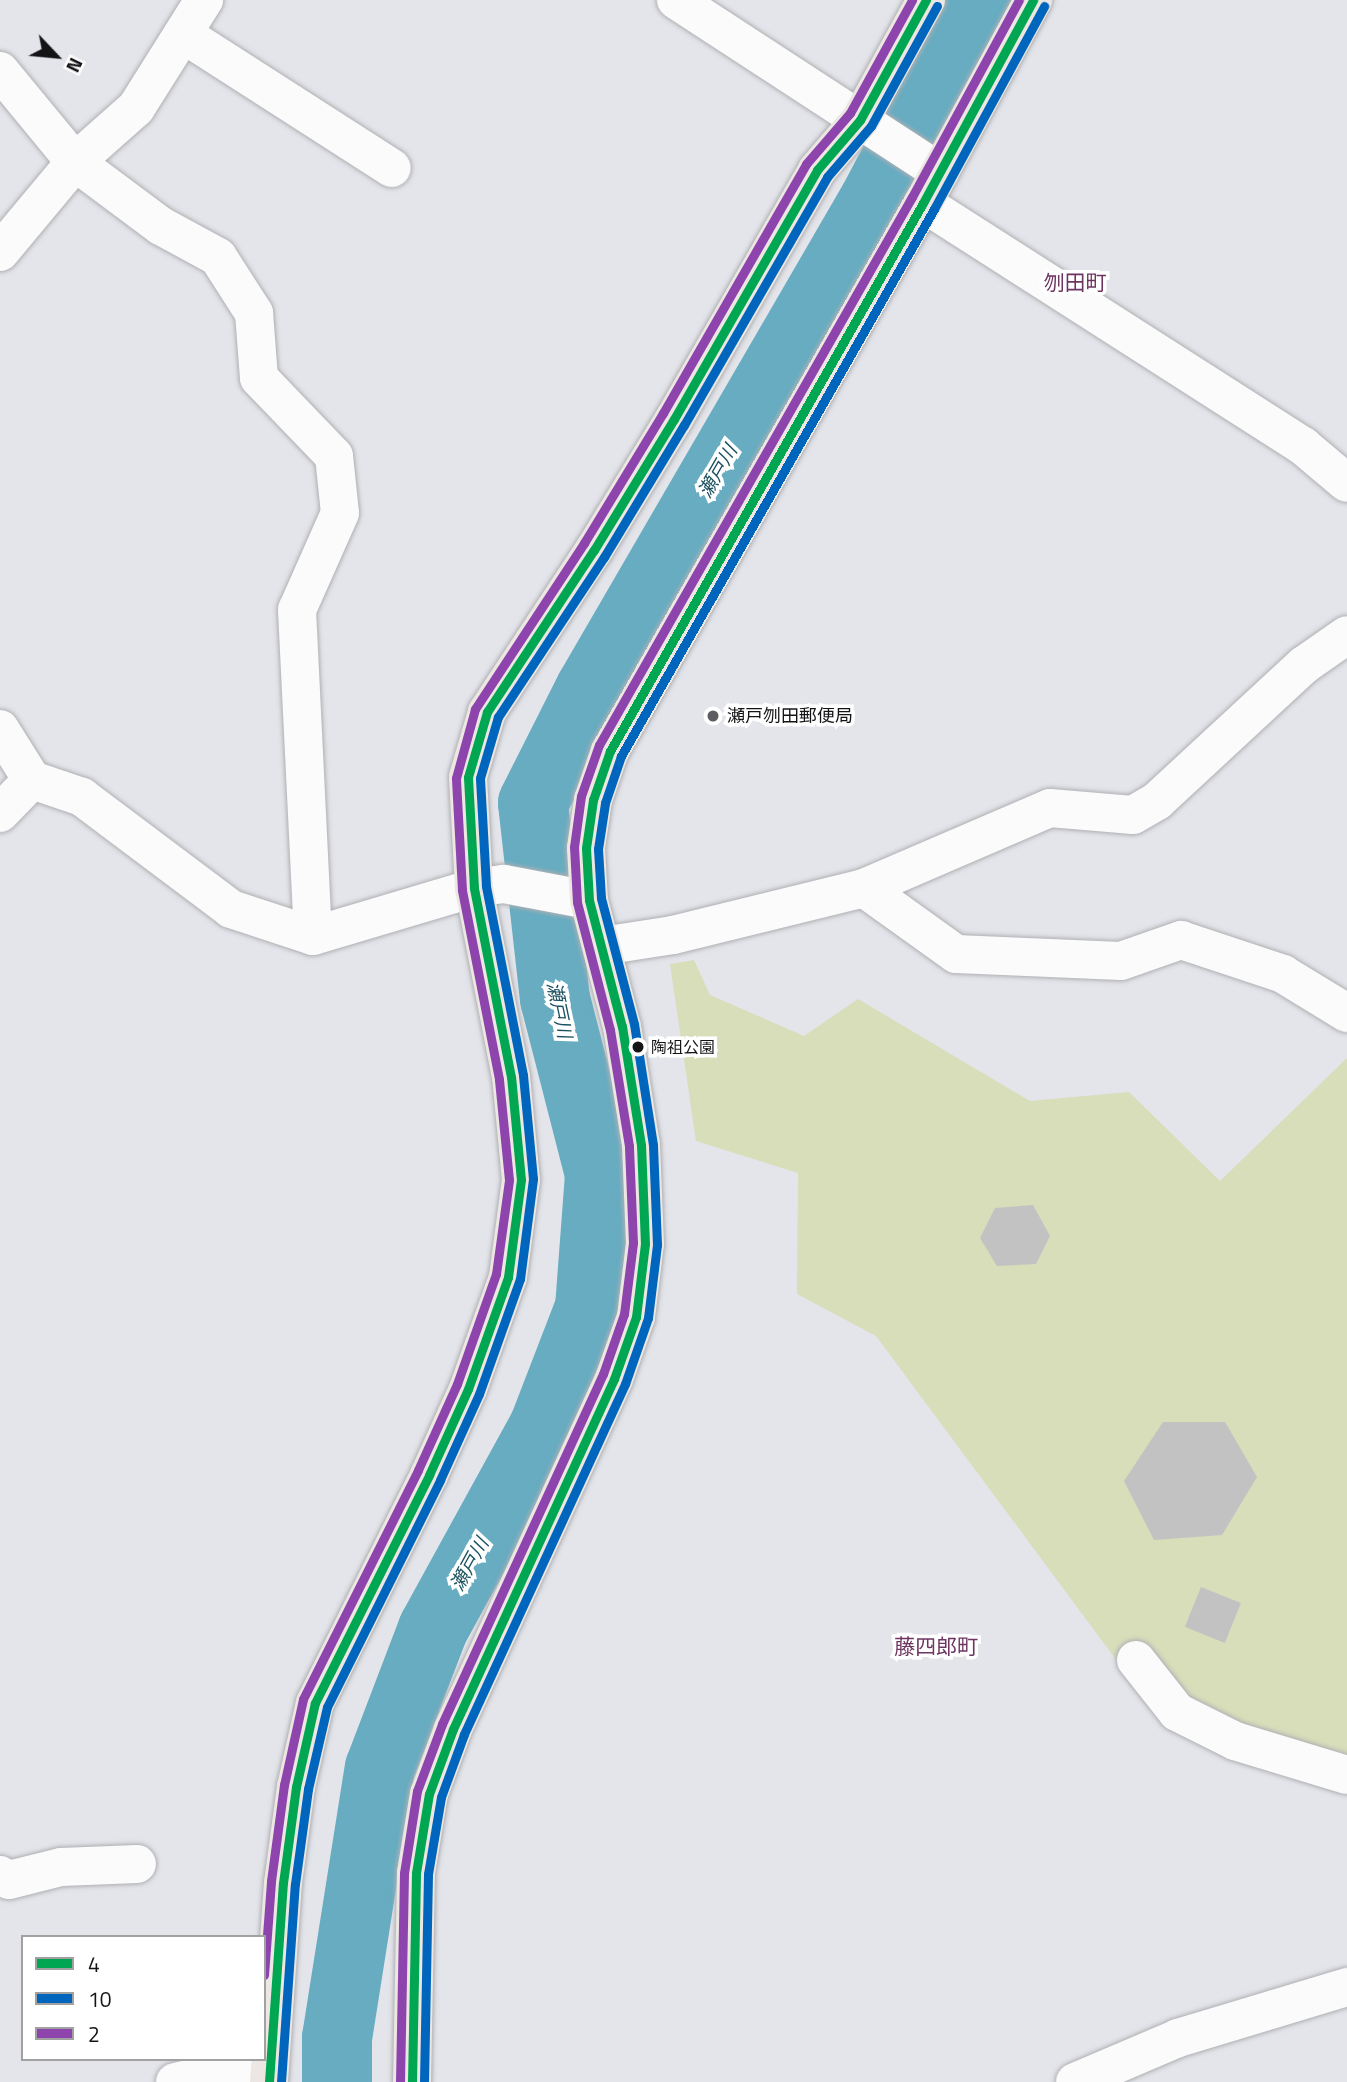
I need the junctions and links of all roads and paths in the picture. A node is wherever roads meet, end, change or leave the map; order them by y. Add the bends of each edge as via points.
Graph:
1 (204, 0) edge
2 (676, 0) edge
3 (926, 0) edge
4 (1033, 0) edge
5 (183, 34) junction
6 (0, 71) edge
7 (869, 126) junction
8 (75, 162) junction
9 (392, 168) dead end
10 (929, 180) junction
11 (0, 252) edge
12 (1347, 483) edge
13 (1347, 635) edge
14 (0, 729) edge
15 (32, 780) junction
16 (0, 813) edge
17 (489, 886) junction
18 (864, 888) junction
19 (583, 898) junction
20 (313, 936) junction
21 (602, 946) junction
22 (1347, 1013) edge
23 (1136, 1660) dead end
24 (1347, 1775) edge
25 (137, 1864) dead end
26 (0, 1875) edge
27 (1347, 1987) edge
28 (268, 2071) edge
29 (176, 2082) edge
30 (412, 2082) edge
31 (1075, 2082) edge

1 - 5 street
2 - 7 street
3 - 7 highway
4 - 10 highway
5 - 8 street via 136,108
5 - 9 street
6 - 8 street
7 - 10 street
7 - 17 highway via 817,170 674,419 487,712 468,777
8 - 11 street
8 - 20 street via 161,226 218,257 254,313 259,378 334,456 340,513 297,610
10 - 12 street via 1303,446
10 - 19 highway via 610,751 593,800
13 - 18 street via 1304,666 1157,801 1133,815 1050,808
14 - 15 street
15 - 16 street
15 - 20 street via 82,797 231,909
17 - 19 street
17 - 20 street
17 - 28 highway via 521,1180 508,1277 468,1389 315,1703 288,1842
18 - 21 street via 673,934
18 - 22 street via 956,954 1121,961 1181,940 1283,974
19 - 21 highway
21 - 30 highway via 622,1027 641,1145 645,1244 635,1317 614,1379 453,1729 429,1794 416,1873
23 - 24 street via 1177,1712 1235,1741
25 - 26 street via 61,1867 9,1880
27 - 31 street via 1178,2038
28 - 29 street

